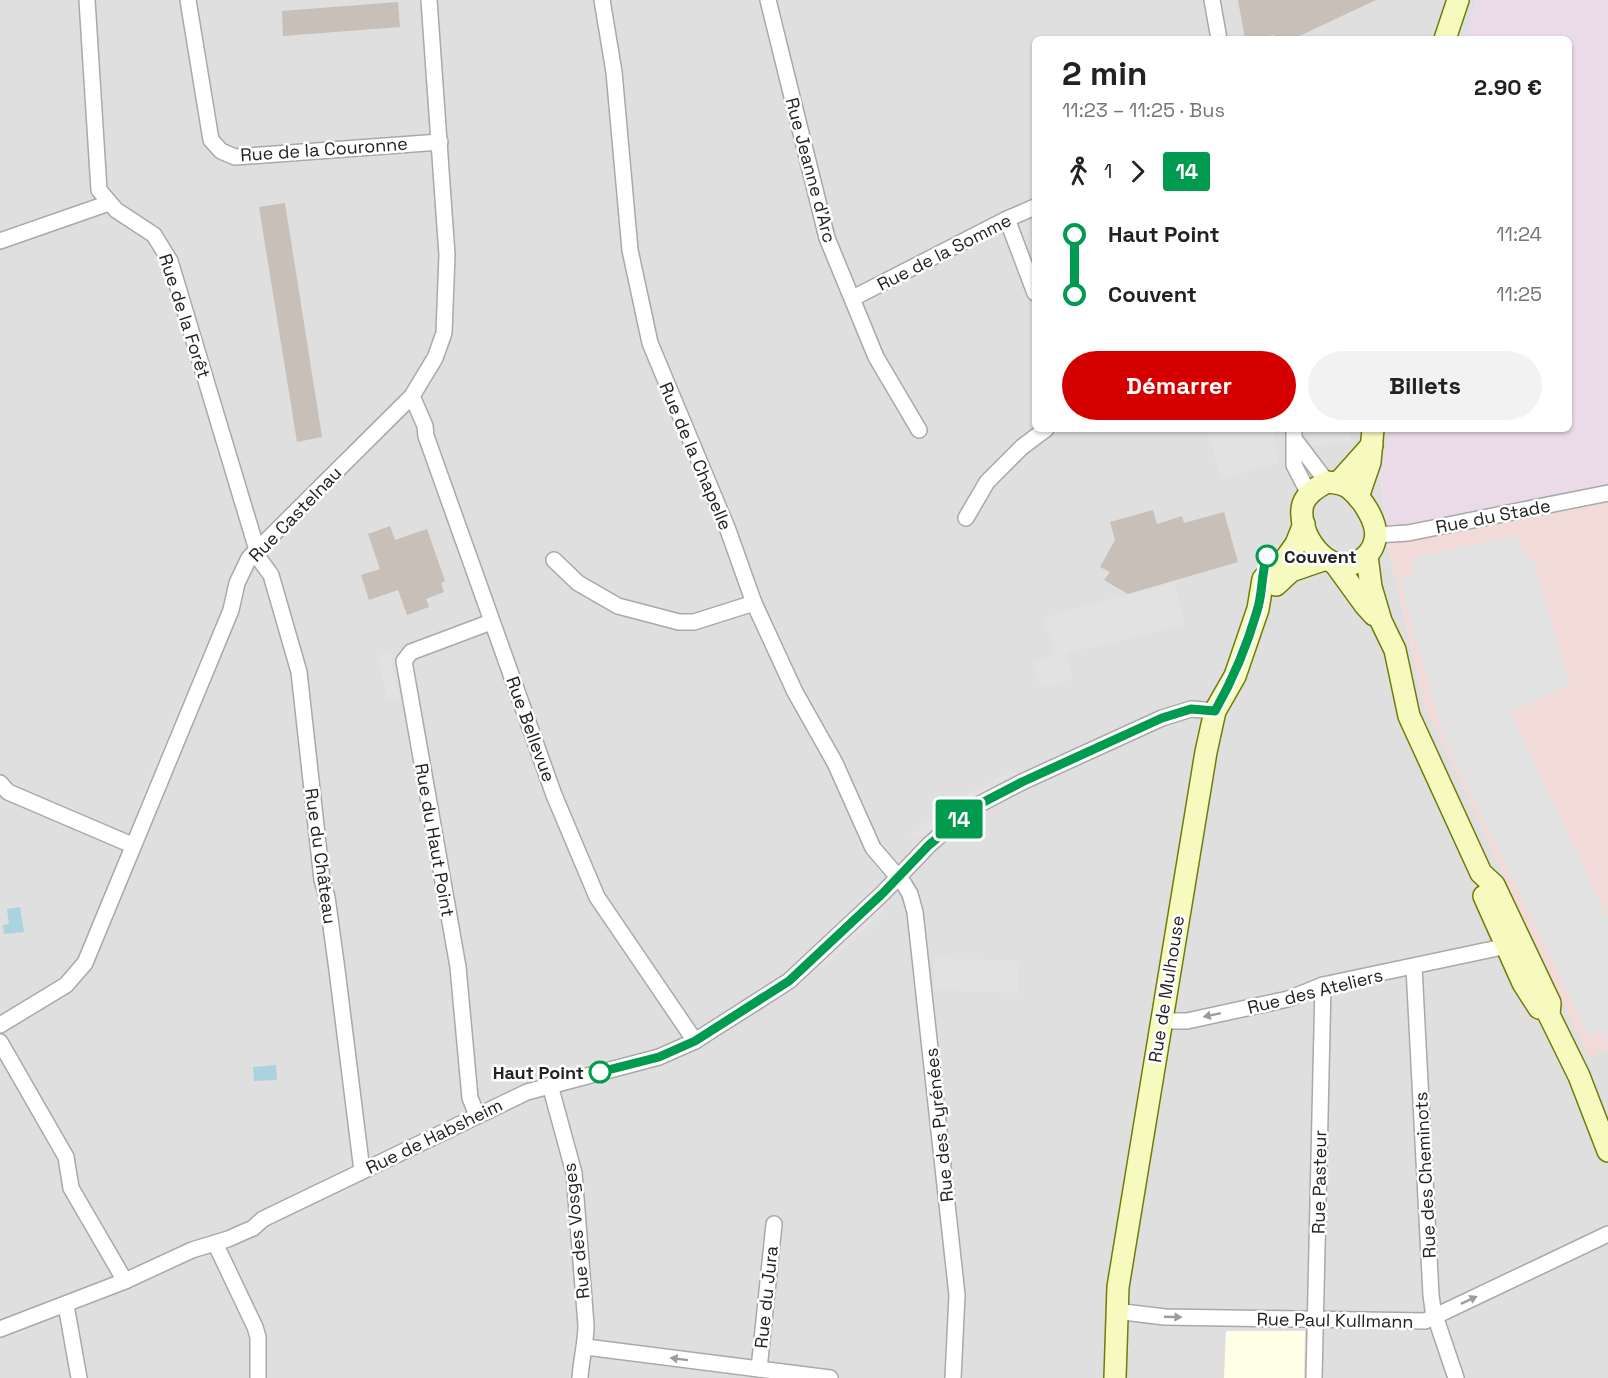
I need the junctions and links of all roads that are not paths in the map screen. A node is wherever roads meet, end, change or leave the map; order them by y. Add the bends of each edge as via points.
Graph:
1 (87, 0) edge
2 (188, 0) edge
3 (429, 0) edge
4 (602, 0) edge
5 (768, 0) edge
6 (1212, 0) edge
7 (1458, 0) edge
8 (1218, 36) edge
9 (1446, 36) edge
10 (440, 142) junction
11 (109, 203) junction
12 (1032, 208) edge
13 (1007, 219) junction
14 (0, 241) edge
15 (1032, 285) edge
16 (853, 298) junction
17 (412, 396) junction
18 (919, 430) dead end
19 (1042, 432) edge
20 (1294, 434) edge
21 (1372, 437) edge
22 (1325, 486) junction
23 (1608, 493) edge
24 (1358, 497) junction
25 (966, 518) dead end
26 (1304, 524) junction
27 (1376, 535) junction
28 (257, 547) junction
29 (1367, 556) junction
30 (554, 560) dead end
31 (1331, 562) junction
32 (754, 603) junction
33 (1258, 609) junction
34 (1381, 621) junction
35 (491, 622) junction
36 (1215, 711) junction
37 (0, 783) edge
38 (132, 845) junction
39 (1481, 873) junction
40 (898, 876) junction
41 (1506, 947) junction
42 (1531, 965) junction
43 (1414, 967) junction
44 (1323, 985) junction
45 (1549, 1015) junction
46 (1161, 1021) junction
47 (0, 1025) edge
48 (695, 1041) junction
49 (0, 1042) edge
50 (550, 1085) junction
51 (477, 1115) junction
52 (1608, 1151) edge
53 (362, 1171) junction
54 (774, 1224) dead end
55 (1608, 1234) edge
56 (214, 1243) junction
57 (125, 1281) junction
58 (66, 1305) junction
59 (1115, 1311) junction
60 (1435, 1316) junction
61 (1316, 1321) junction
62 (0, 1329) edge
63 (586, 1347) junction
64 (759, 1369) junction
65 (813, 1377) edge
66 (79, 1378) edge
67 (258, 1378) edge
68 (580, 1378) edge
69 (830, 1378) edge
70 (953, 1378) edge
71 (1114, 1378) edge
72 (1314, 1378) edge
73 (1456, 1378) edge

1 - 11 street, Rue de la Forêt via 97,175 99,190
2 - 10 street, Rue de la Couronne via 212,140 221,151 235,157
3 - 10 street, Rue Castelnau
4 - 32 street, Rue de la Chapelle via 614,72 630,250 650,343
5 - 16 street, Rue Jeanne d'Arc via 827,238
6 - 8 street
7 - 9 main road
10 - 17 street, Rue Castelnau via 447,255 444,333 435,358
11 - 14 street
11 - 28 street, Rue de la Forêt via 153,235 170,261
12 - 13 street, Rue de la Somme
13 - 15 street
13 - 16 street, Rue de la Somme
16 - 18 street, Rue Jeanne d'Arc via 876,357
17 - 28 street, Rue Castelnau
17 - 35 street, Rue Bellevue
19 - 25 street via 987,482
20 - 22 street
21 - 22 main road
21 - 24 main road via 1370,462
22 - 24 main road via 1348,488
22 - 26 main road via 1303,504
23 - 27 street, Rue du Stade via 1408,533
24 - 27 main road
26 - 31 main road via 1319,553
26 - 33 main road, Rue de Mulhouse via 1286,558 1263,579
27 - 29 main road
28 - 38 street, Rue Castelnau via 242,570 231,610
28 - 53 street, Rue du Château via 260,560 271,575 299,672
29 - 31 main road via 1352,565
29 - 34 main road
30 - 32 street via 578,583 618,606 679,622 694,622
31 - 33 main road, Rue de Mulhouse via 1291,571
31 - 34 main road
32 - 40 street, Rue de la Chapelle via 873,848
33 - 36 main road, Rue de Mulhouse via 1235,676
34 - 39 main road via 1395,650 1409,716
35 - 48 street, Rue Bellevue via 554,795 597,897
35 - 51 street, Rue du Haut Point via 411,652 404,661 458,967 470,1098
36 - 40 street, Rue de Habsheim via 1191,709 1171,714 1022,782 957,820
36 - 46 main road, Rue de Mulhouse via 1198,789
37 - 38 street via 8,792
38 - 47 street, Rue Castelnau via 91,951 77,974 49,997
39 - 41 main road via 1481,890
39 - 42 main road via 1494,885
40 - 48 street, Rue de Habsheim via 789,981
40 - 70 street, Rue des Pyrénées via 910,894 915,912 924,989 957,1295
41 - 42 street via 1512,945
41 - 43 street, Rue des Ateliers
41 - 45 main road via 1540,1009
42 - 45 main road via 1550,1003
43 - 44 street, Rue des Ateliers
43 - 60 street, Rue des Cheminots
44 -> 46 street, Rue des Ateliers via 1266,1004 1187,1021
44 - 61 street, Rue Pasteur
45 - 52 main road via 1579,1076
46 - 59 main road, Rue de Mulhouse
48 - 50 street, Rue de Habsheim via 634,1065
49 - 57 street via 66,1157 70,1188
50 - 51 street, Rue de Habsheim
50 - 63 street, Rue des Vosges via 574,1173
51 - 53 street, Rue de Habsheim
53 - 56 street, Rue de Habsheim via 263,1219 254,1228
54 - 64 street, Rue du Jura
60 -> 55 street, Rue Paul Kullmann
56 - 57 street, Rue de Habsheim
56 - 67 street via 255,1327
57 - 58 street, Rue de Habsheim
58 - 62 street, Rue de Habsheim
58 - 66 street
59 -> 61 street, Rue Paul Kullmann via 1165,1317
59 - 71 main road, Rue de Mulhouse
60 - 61 street, Rue Paul Kullmann via 1425,1321
60 - 73 street, Rue des Cheminots
61 - 72 street, Rue Pasteur
64 -> 63 street, Rue du Jura
63 - 68 street, Rue des Vosges
64 - 65 street, Rue du Jura
65 - 69 street, Rue du Jura

